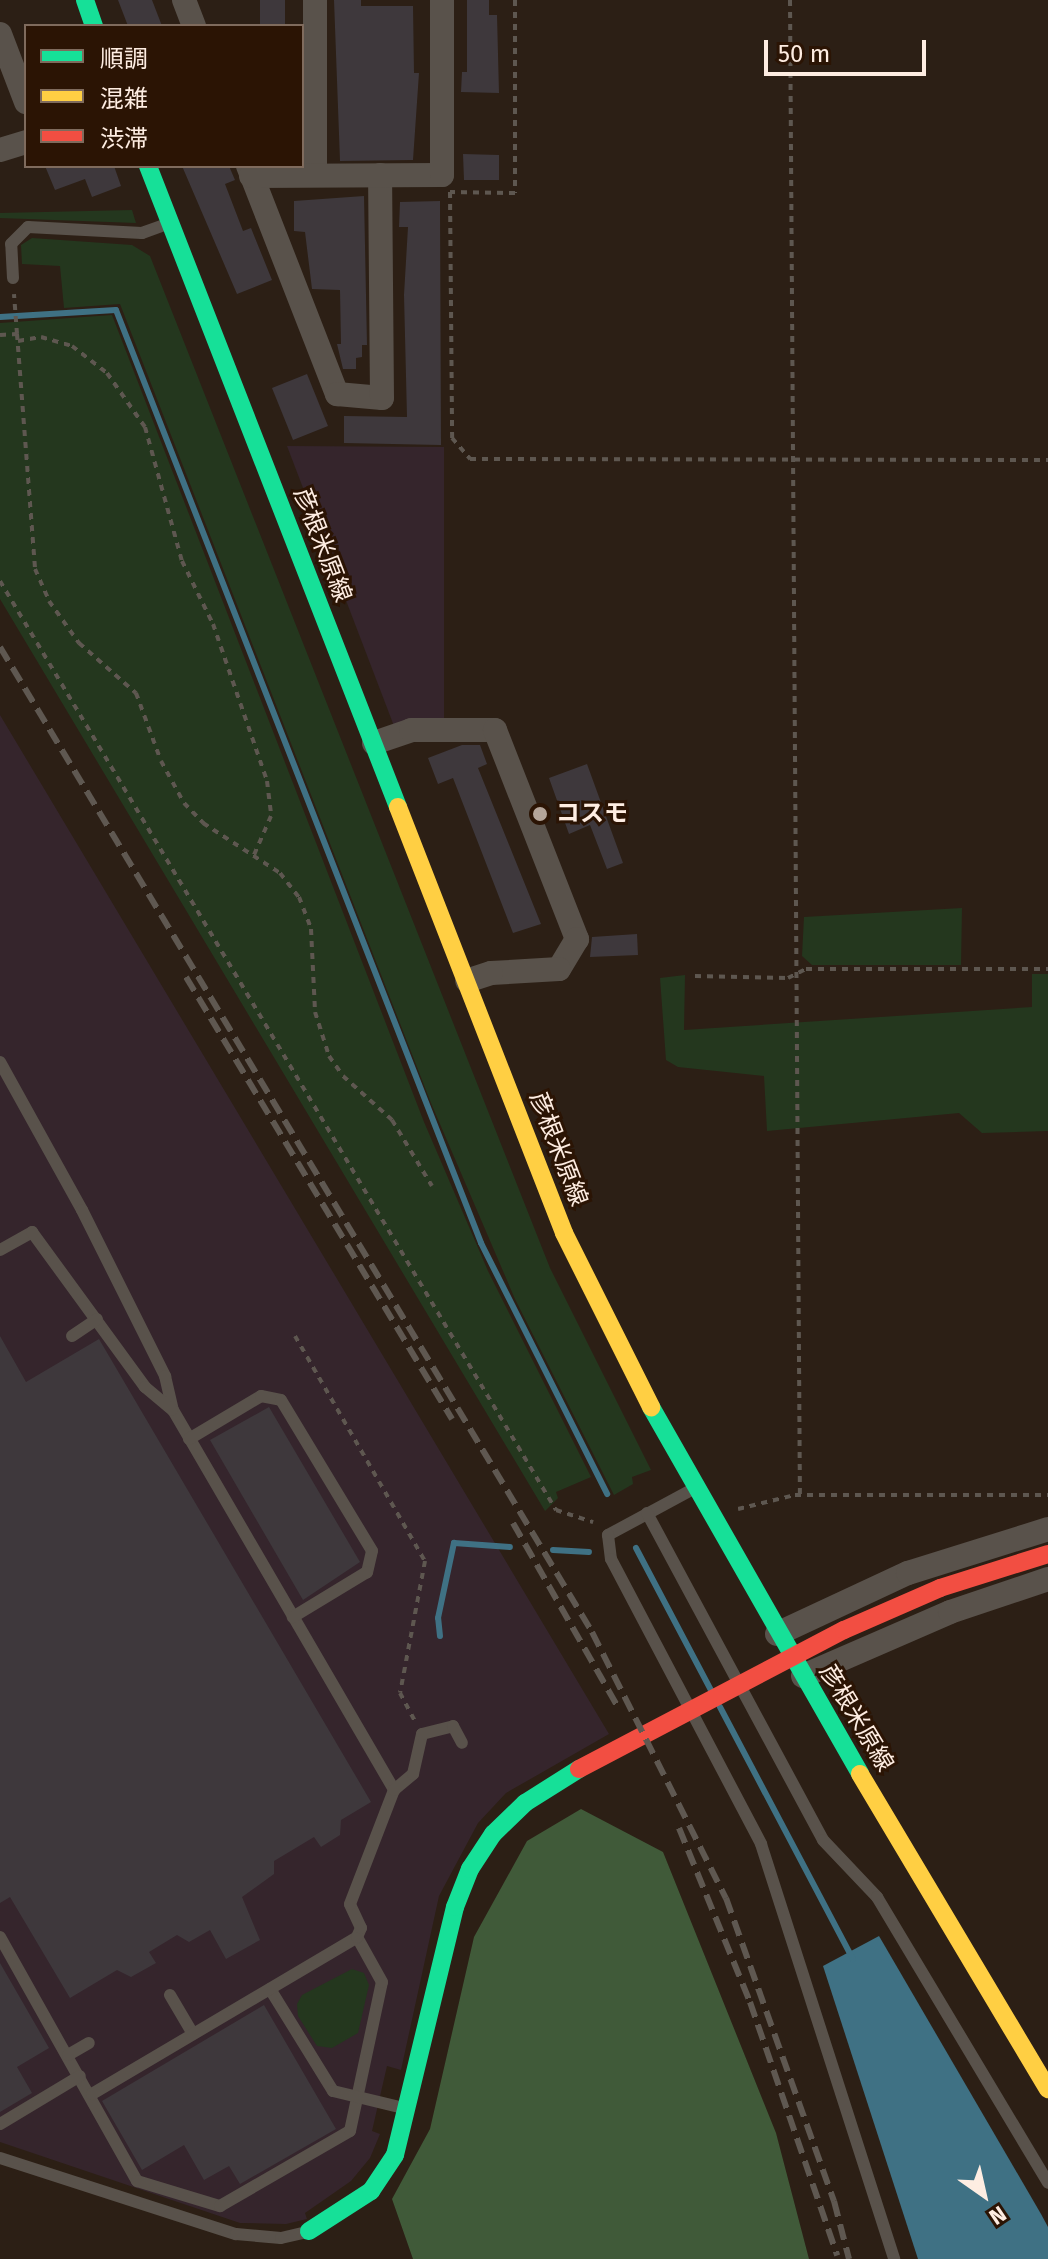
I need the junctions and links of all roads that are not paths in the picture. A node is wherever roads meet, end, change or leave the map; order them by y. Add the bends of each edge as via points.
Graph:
1 (85, 0) edge
2 (184, 0) edge
3 (315, 0) edge
4 (442, 0) edge
5 (93, 24) edge
6 (193, 24) edge
7 (0, 34) edge
8 (24, 94) edge
9 (149, 168) edge
10 (250, 171) edge
11 (315, 175) junction
12 (380, 175) junction
13 (169, 223) junction
14 (13, 278) dead end
15 (374, 743) junction
16 (467, 981) junction
17 (0, 1062) edge
18 (0, 1250) edge
19 (97, 1319) junction
20 (72, 1336) dead end
21 (173, 1410) junction
22 (189, 1439) junction
23 (696, 1488) junction
24 (647, 1513) junction
25 (1048, 1529) edge
26 (1048, 1554) edge
27 (1048, 1579) edge
28 (293, 1617) junction
29 (777, 1634) junction
30 (803, 1676) junction
31 (462, 1743) dead end
32 (394, 1790) junction
33 (0, 1937) edge
34 (357, 1937) junction
35 (270, 1989) junction
36 (170, 1995) dead end
37 (193, 2034) junction
38 (89, 2043) dead end
39 (68, 2055) junction
40 (80, 2076) junction
41 (1048, 2089) edge
42 (92, 2094) junction
43 (357, 2097) junction
44 (409, 2109) junction
45 (0, 2124) edge
46 (0, 2158) edge
47 (1048, 2183) edge
48 (309, 2231) joint
49 (894, 2259) edge

1 - 5 main road
2 - 6 street
3 - 11 street
4 - 12 street via 442,175
7 - 8 street
9 - 13 main road, 彦根米原線
10 - 11 street
10 - 12 street via 337,394 382,398
11 - 12 street
13 - 14 lane via 142,233 28,227 11,244
13 - 15 main road, 彦根米原線
15 - 16 main road, 彦根米原線
15 - 16 street via 411,730 495,730 572,925 577,939 559,969 491,973
16 - 23 main road, 彦根米原線 via 602,1317
17 - 21 lane via 165,1376
18 - 19 lane via 32,1232
19 - 20 lane
19 - 21 lane via 145,1387
21 - 22 lane
22 - 28 lane
22 - 28 lane via 261,1396 281,1400 372,1551 367,1572
23 - 24 lane
23 - 29 main road, 彦根米原線
24 - 47 lane via 823,1840 877,1897
24 - 49 lane via 608,1535 611,1559 761,1844
25 - 29 street via 908,1573
26 - 44 main road via 982,1573 844,1630 560,1779 493,1834 470,1869 455,1907
27 - 30 street via 950,1612
28 - 32 lane
29 - 30 main road, 彦根米原線
30 - 41 main road, 彦根米原線
31 - 32 lane via 453,1726 422,1734 413,1774
32 - 34 lane via 350,1904 361,1928
33 - 39 lane
34 - 35 lane
34 - 43 lane via 382,1982
35 - 37 lane
35 - 43 lane via 333,2091
36 - 37 lane
37 - 42 lane
38 - 39 lane
39 - 40 lane
40 - 42 lane
40 - 45 lane
42 - 43 lane via 87,2097 137,2181 220,2206 350,2131
43 - 44 lane
44 - 48 main road via 395,2155 371,2191
46 - 48 lane via 236,2234 281,2238

